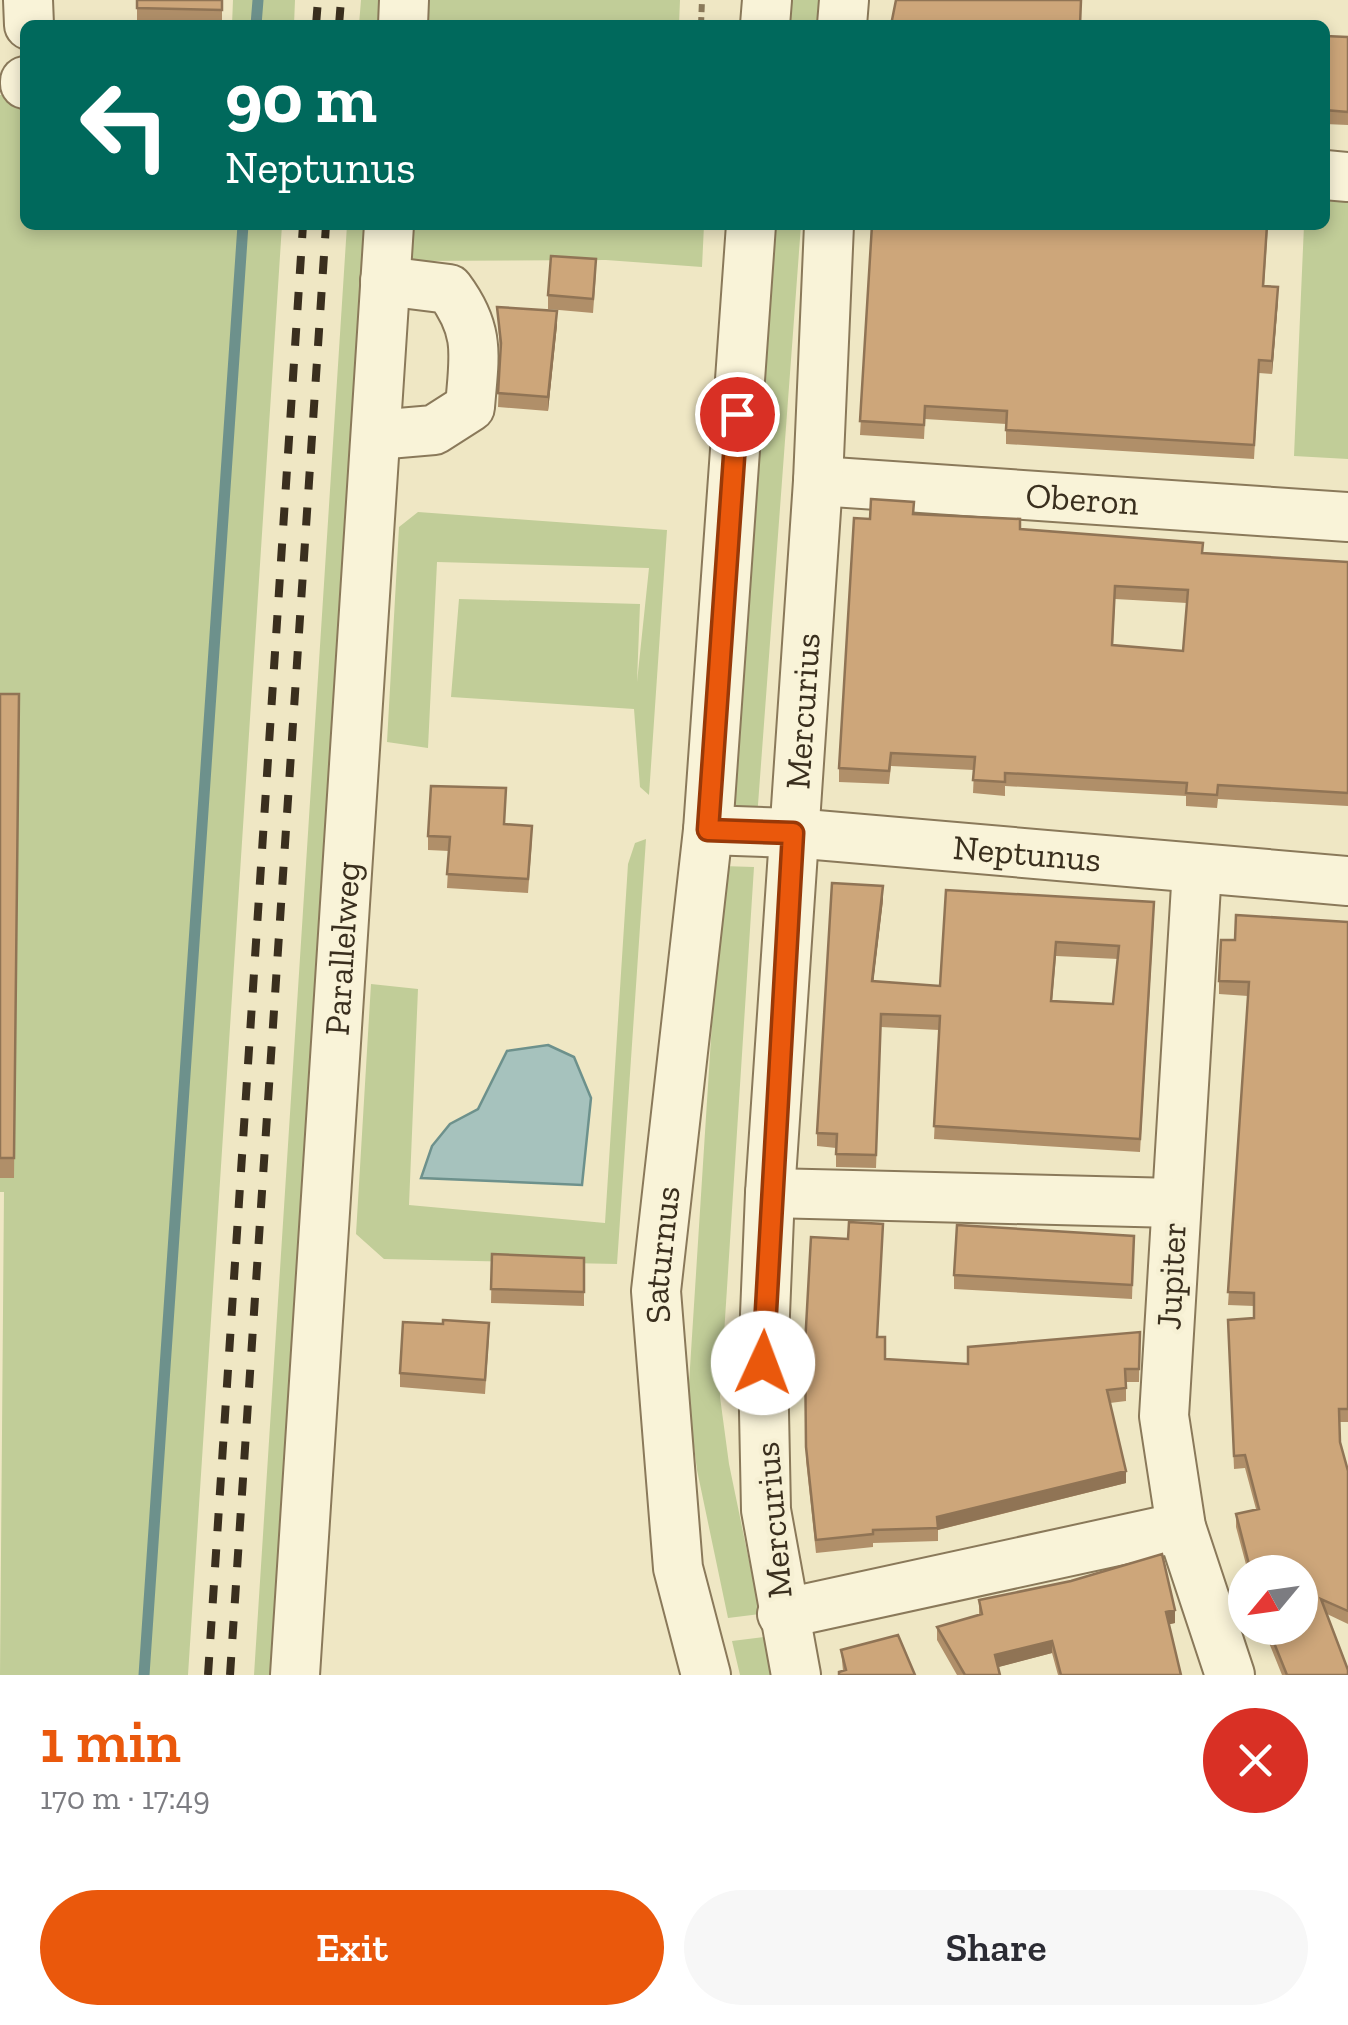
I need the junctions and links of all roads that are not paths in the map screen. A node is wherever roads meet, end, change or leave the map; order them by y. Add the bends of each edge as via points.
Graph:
1 (389, 230) edge
2 (751, 230) edge
3 (830, 230) edge
4 (385, 281) junction
5 (376, 434) junction
6 (818, 482) junction
7 (1348, 517) edge
8 (708, 830) junction
9 (793, 833) junction
10 (1198, 869) junction
11 (1348, 880) edge
12 (770, 1193) junction
13 (1175, 1203) junction
14 (1181, 1527) junction
15 (782, 1614) junction
16 (296, 1675) edge
17 (706, 1675) edge
18 (796, 1675) edge
19 (1230, 1675) edge

1 - 4 street, Parallelweg
2 - 8 street
3 - 6 street, Mercurius
4 - 5 street, Parallelweg
4 - 5 street via 448,289 468,314 476,348 470,407 434,430
5 - 16 street, Parallelweg
6 - 7 street, Oberon
6 - 9 street, Mercurius
8 - 9 street, Neptunus
8 - 17 street, Saturnus via 656,1291 678,1568
9 - 10 street, Neptunus
9 - 12 street, Mercurius
10 - 11 street, Neptunus
10 - 13 street, Jupiter
12 - 13 street
12 - 15 street, Mercurius via 766,1510
13 - 14 street, Jupiter via 1164,1416
14 - 15 street
14 - 19 street, Jupiter
15 - 18 street, Mercurius

